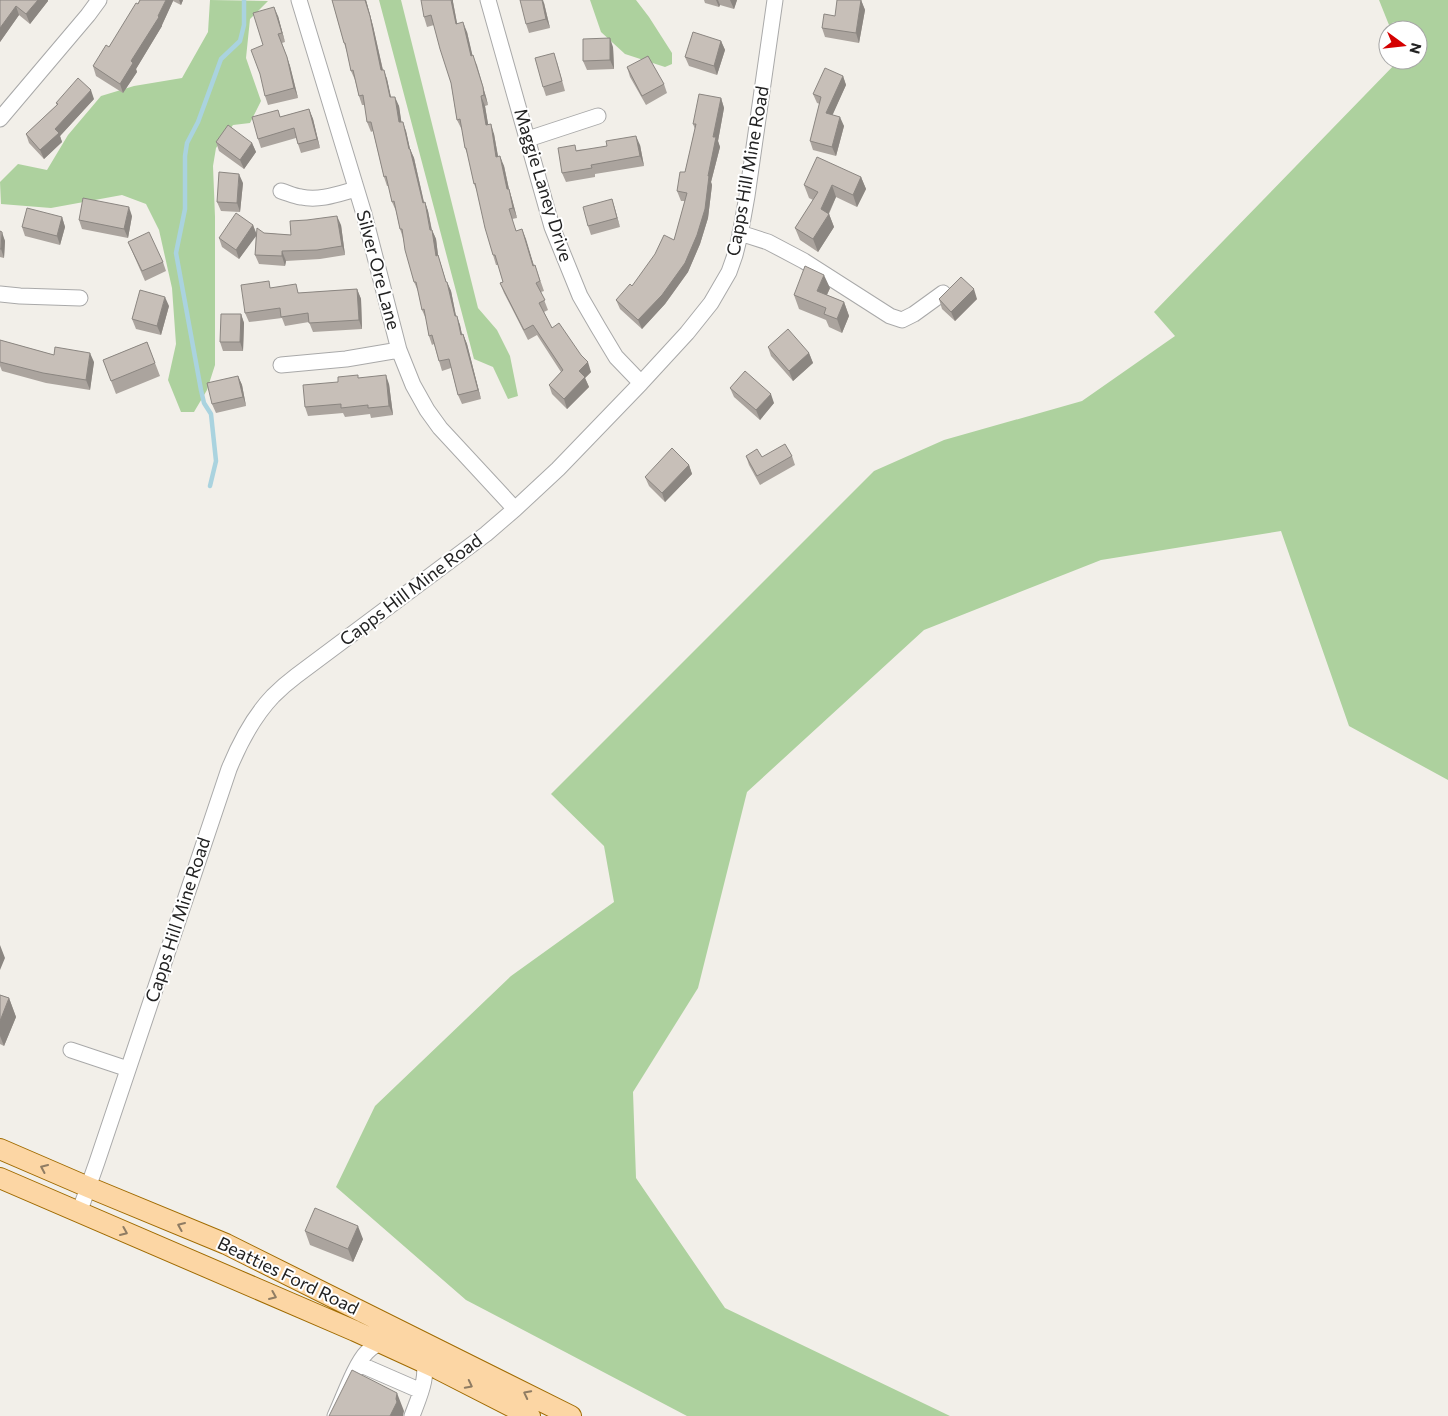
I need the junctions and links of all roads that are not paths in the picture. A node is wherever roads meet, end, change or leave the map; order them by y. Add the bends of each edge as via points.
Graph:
1 (98, 0) edge
2 (299, 0) edge
3 (488, 0) edge
4 (775, 0) edge
5 (598, 116) dead end
6 (0, 119) edge
7 (528, 138) junction
8 (356, 189) junction
9 (282, 191) dead end
10 (740, 233) junction
11 (942, 293) edge
12 (0, 294) edge
13 (80, 298) dead end
14 (399, 350) junction
15 (281, 365) dead end
16 (641, 383) junction
17 (515, 509) junction
18 (71, 1050) dead end
19 (128, 1068) junction
20 (0, 1149) edge
21 (0, 1178) edge
22 (88, 1188) junction
23 (79, 1213) junction
24 (409, 1335) junction
25 (380, 1342) junction
26 (425, 1363) junction
27 (359, 1364) junction
28 (421, 1392) junction
29 (335, 1416) edge
30 (412, 1416) edge
31 (530, 1416) edge
32 (571, 1416) edge

1 - 6 street
2 - 8 street, Silver Ore Lane
3 - 7 street, Maggie Laney Drive
4 - 10 street, Capps Hill Mine Road
5 - 7 street
7 - 16 street, Maggie Laney Drive via 552,227 580,296 616,357
8 - 9 street via 318,198
8 - 14 street, Silver Ore Lane
10 - 11 street via 768,242 804,261 890,316 902,320
10 - 16 street, Capps Hill Mine Road via 728,272 711,303
12 - 13 street
14 - 15 street
14 - 17 street, Silver Ore Lane via 427,410 440,428
16 - 17 street, Capps Hill Mine Road
17 - 19 street, Capps Hill Mine Road via 296,676 265,704 249,727 229,769
18 - 19 street
19 - 22 street, Capps Hill Mine Road
22 -> 20 main road, Beatties Ford Road
21 - 23 main road, Beatties Ford Road
22 - 23 street, Capps Hill Mine Road
24 -> 22 main road, Beatties Ford Road via 226,1244
23 -> 25 main road, Beatties Ford Road
24 - 25 street
24 - 26 street
32 -> 24 main road, Beatties Ford Road
25 - 26 main road, Beatties Ford Road
25 - 27 street
26 - 28 street
26 -> 31 main road, Beatties Ford Road
27 - 28 street
27 - 29 street
28 - 30 street

